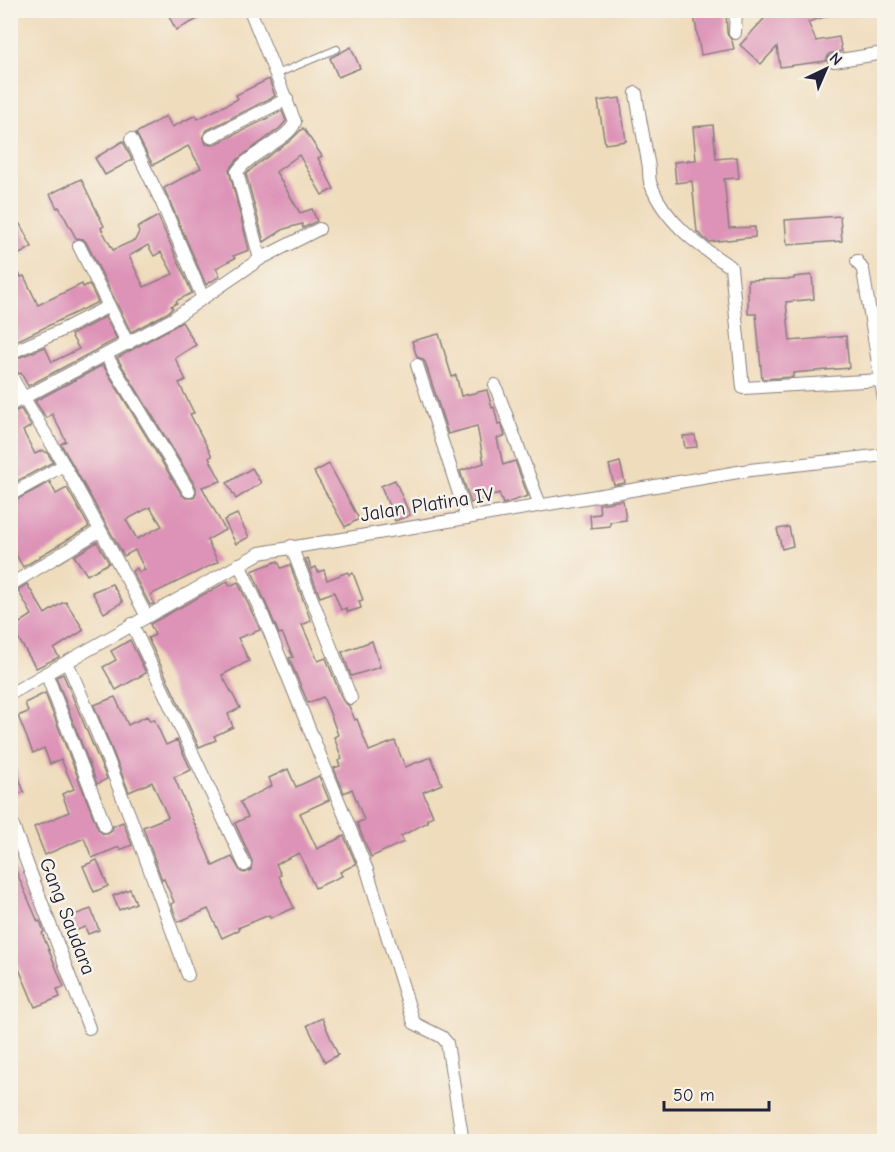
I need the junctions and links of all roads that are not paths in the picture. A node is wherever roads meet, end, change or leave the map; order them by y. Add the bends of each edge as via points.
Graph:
1 (250, 10) edge
2 (736, 10) edge
3 (735, 33) dead end
4 (337, 49) dead end
5 (885, 53) edge
6 (834, 62) dead end
7 (277, 74) junction
8 (636, 93) dead end
9 (287, 99) junction
10 (211, 137) dead end
11 (131, 139) dead end
12 (319, 229) dead end
13 (80, 246) dead end
14 (260, 259) junction
15 (857, 261) dead end
16 (203, 298) junction
17 (109, 306) junction
18 (128, 344) junction
19 (10, 353) edge
20 (106, 356) junction
21 (417, 365) dead end
22 (10, 374) edge
23 (882, 380) junction
24 (495, 385) dead end
25 (24, 398) junction
26 (885, 400) edge
27 (10, 405) edge
28 (885, 455) edge
29 (64, 465) junction
30 (189, 491) dead end
31 (10, 495) edge
32 (540, 505) junction
33 (467, 518) junction
34 (99, 531) junction
35 (291, 546) junction
36 (239, 564) junction
37 (10, 585) edge
38 (147, 615) junction
39 (132, 624) junction
40 (67, 662) junction
41 (46, 673) junction
42 (10, 694) edge
43 (351, 698) dead end
44 (10, 818) edge
45 (105, 825) dead end
46 (245, 865) dead end
47 (188, 975) dead end
48 (89, 1028) dead end
49 (464, 1142) edge

1 - 7 street
2 - 3 street
4 - 7 lane
5 - 6 street
7 - 9 street
8 - 23 street via 650,183 667,212 698,245 732,267 743,388
9 - 10 street
9 - 14 street via 295,122 291,130 247,160 237,172
11 - 16 street
12 - 14 street
13 - 17 street
14 - 16 street
15 - 23 street via 863,270
16 - 18 street
17 - 18 street
17 - 19 street
18 - 20 street
20 - 25 street
20 - 30 street
21 - 33 street
22 - 25 street
23 - 26 street
24 - 32 street
25 - 27 street
25 - 29 street
28 - 32 street, Jalan Platina IV via 750,470
29 - 31 street
29 - 34 street
32 - 33 street, Jalan Platina IV
33 - 35 street, Jalan Platina IV
34 - 37 street
34 - 38 street
35 - 36 street, Jalan Platina IV via 260,553
35 - 43 street
36 - 38 street, Jalan Platina IV
36 - 49 street via 367,870 414,1023 447,1043
38 - 39 street, Jalan Platina IV
39 - 40 street, Jalan Platina IV
39 - 46 street
40 - 41 street, Jalan Platina IV
40 - 47 street via 99,733
41 - 42 street, Jalan Platina IV
41 - 45 street
44 - 48 street, Gang Saudara

